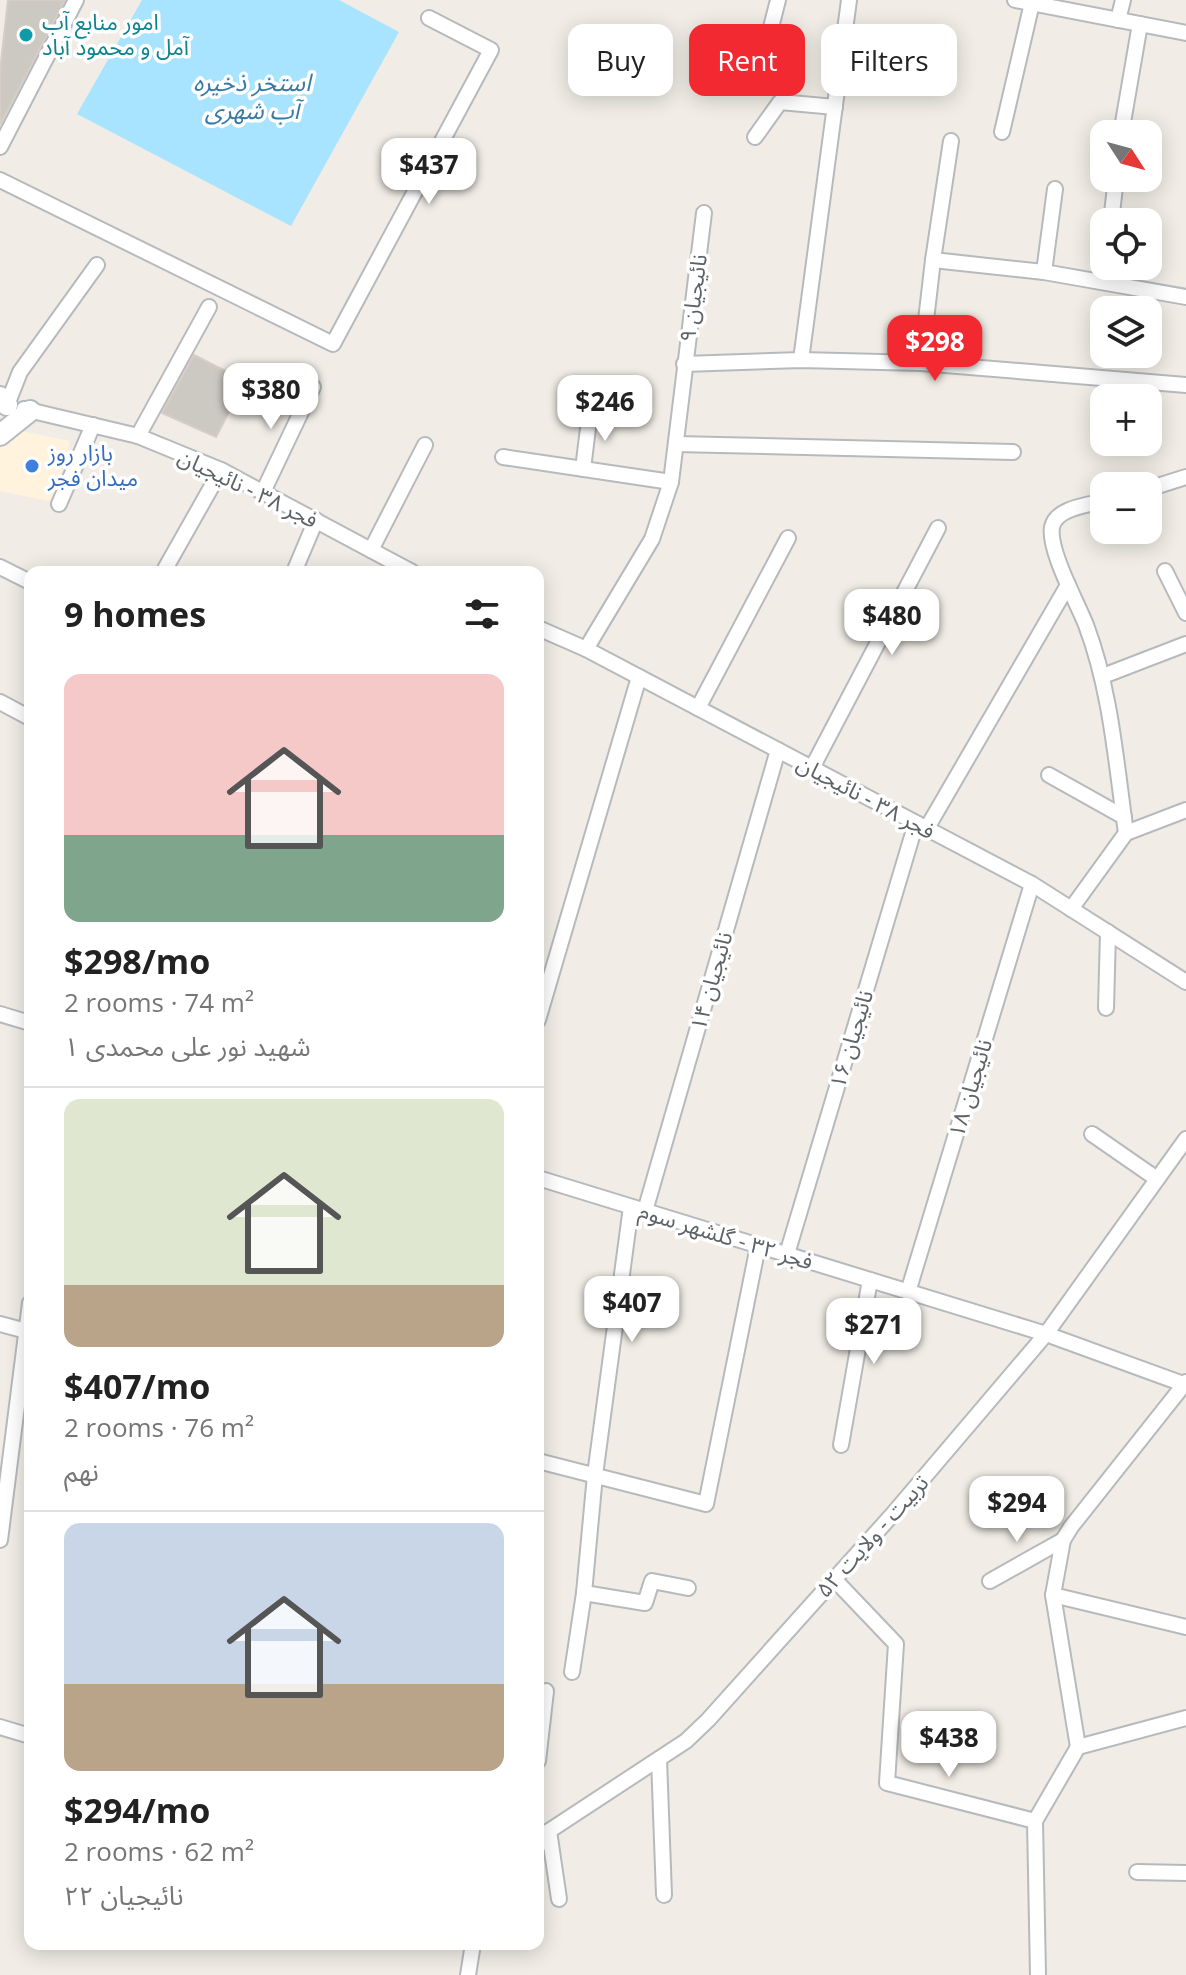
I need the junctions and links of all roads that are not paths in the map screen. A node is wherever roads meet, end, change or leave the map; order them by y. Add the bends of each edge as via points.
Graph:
1 (76, 0) edge
2 (778, 0) edge
3 (849, 0) edge
4 (1015, 0) edge
5 (1123, 0) edge
6 (1032, 3) junction
7 (1054, 4) edge
8 (429, 18) dead end
9 (1118, 20) junction
10 (772, 24) edge
11 (1140, 24) junction
12 (1186, 33) edge
13 (835, 107) junction
14 (1123, 120) edge
15 (1002, 132) dead end
16 (755, 137) dead end
17 (951, 141) dead end
18 (0, 147) edge
19 (0, 180) edge
20 (1055, 189) dead end
21 (704, 213) dead end
22 (933, 260) junction
23 (97, 265) dead end
24 (1044, 272) junction
25 (1105, 282) joint
26 (1186, 297) edge
27 (209, 307) dead end
28 (801, 360) junction
29 (921, 363) junction
30 (684, 364) junction
31 (1186, 385) edge
32 (313, 387) dead end
33 (2, 402) edge
34 (30, 411) junction
35 (590, 412) dead end
36 (93, 425) junction
37 (0, 435) edge
38 (138, 436) junction
39 (676, 444) junction
40 (425, 445) dead end
41 (1013, 452) dead end
42 (503, 457) dead end
43 (583, 469) junction
44 (221, 470) junction
45 (1186, 477) edge
46 (671, 482) junction
47 (1162, 485) edge
48 (263, 492) junction
49 (59, 504) dead end
50 (1090, 505) edge
51 (316, 520) junction
52 (938, 528) dead end
53 (788, 538) dead end
54 (371, 550) junction
55 (167, 566) edge
56 (297, 566) edge
57 (401, 566) edge
58 (0, 567) edge
59 (1165, 571) dead end
60 (24, 579) edge
61 (1068, 585) junction
62 (1186, 613) edge
63 (544, 631) edge
64 (1186, 644) edge
65 (586, 649) junction
66 (1103, 676) junction
67 (639, 677) junction
68 (0, 702) edge
69 (698, 708) junction
70 (24, 711) edge
71 (778, 750) junction
72 (812, 768) junction
73 (1049, 775) dead end
74 (1186, 810) edge
75 (1124, 817) junction
76 (921, 826) junction
77 (1126, 833) junction
78 (1032, 884) junction
79 (1071, 909) junction
80 (1108, 932) junction
81 (1186, 982) edge
82 (544, 1000) edge
83 (1106, 1008) dead end
84 (0, 1014) edge
85 (24, 1021) edge
86 (1092, 1134) dead end
87 (1186, 1139) edge
88 (1157, 1179) junction
89 (544, 1180) edge
90 (638, 1209) junction
91 (758, 1246) junction
92 (787, 1254) junction
93 (870, 1280) junction
94 (908, 1292) junction
95 (0, 1324) edge
96 (24, 1331) edge
97 (1046, 1334) junction
98 (24, 1368) edge
99 (1186, 1384) edge
100 (841, 1445) dead end
101 (544, 1462) edge
102 (595, 1475) junction
103 (0, 1540) edge
104 (1063, 1540) junction
105 (834, 1579) junction
106 (990, 1581) dead end
107 (688, 1588) dead end
108 (584, 1593) junction
109 (1053, 1595) junction
110 (1186, 1627) edge
111 (572, 1672) dead end
112 (546, 1691) dead end
113 (544, 1708) edge
114 (1186, 1718) edge
115 (0, 1727) edge
116 (24, 1734) edge
117 (1078, 1747) junction
118 (659, 1759) junction
119 (1035, 1821) junction
120 (549, 1831) junction
121 (544, 1838) edge
122 (1137, 1872) dead end
123 (1186, 1873) edge
124 (664, 1895) dead end
125 (559, 1899) dead end
126 (472, 1950) edge
127 (468, 1975) edge
128 (1038, 1975) edge

1 - 18 street
2 - 10 street
3 - 13 street
4 - 6 street
5 - 9 street
6 - 7 street
6 - 15 street
7 - 9 street
8 - 19 street via 491,50 333,344
9 - 11 street
11 - 12 street
11 - 14 street
13 - 16 street via 780,102
13 - 28 street
17 - 22 street
20 - 24 street
21 - 30 street, نائیجیان ۹
22 - 24 street
22 - 29 street
23 - 33 street
24 - 25 street
25 - 26 street
27 - 38 street
28 - 29 street
28 - 30 street
29 - 31 street
30 - 39 street, نائیجیان ۹
32 - 48 street
33 - 34 street, فجر ۳۸ - نائیجیان
34 - 36 street, فجر ۳۸ - نائیجیان
34 - 37 main road
35 - 43 street
36 - 38 street, فجر ۳۸ - نائیجیان
36 - 49 street
38 - 44 street, فجر ۳۸ - نائیجیان
39 - 41 street
39 - 46 street, نائیجیان ۹
40 - 54 street
42 - 43 street
43 - 46 street
44 - 48 street, فجر ۳۸ - نائیجیان
44 - 55 street
45 - 47 street
46 - 65 street, نائیجیان ۹ via 652,539
48 - 51 street, فجر ۳۸ - نائیجیان
50 - 61 street via 1058,517 1052,528
51 - 54 street, فجر ۳۸ - نائیجیان
51 - 56 street
52 - 72 street
53 - 69 street
54 - 57 street, فجر ۳۸ - نائیجیان
58 - 60 street
59 - 62 street
61 - 66 street
61 - 76 street, نائیجیان ۱۶
63 - 65 street, فجر ۳۸ - نائیجیان
64 - 66 street
65 - 67 street, فجر ۳۸ - نائیجیان
66 - 75 street
67 - 69 street, فجر ۳۸ - نائیجیان
67 - 82 street
68 - 70 street
69 - 71 street, فجر ۳۸ - نائیجیان
71 - 72 street, فجر ۳۸ - نائیجیان
71 - 90 street, نائیجیان ۱۴
72 - 76 street, فجر ۳۸ - نائیجیان
73 - 75 street
74 - 77 street
75 - 77 street
76 - 78 street, فجر ۳۸ - نائیجیان
76 - 92 street, نائیجیان ۱۶
77 - 79 street
78 - 79 street, فجر ۳۸ - نائیجیان
78 - 94 street, نائیجیان ۱۸
79 - 80 street, فجر ۳۸ - نائیجیان
80 - 81 street, فجر ۳۸ - نائیجیان
80 - 83 street
84 - 85 street
86 - 88 street
87 - 88 street, تربیت - ولایت ۵۲
88 - 97 street, تربیت - ولایت ۵۲
89 - 90 street, فجر ۳۲ - گلشهر سوم
90 - 91 street, فجر ۳۲ - گلشهر سوم
90 - 102 street, نائیجیان ۱۴
91 - 92 street, فجر ۳۲ - گلشهر سوم
91 - 102 street via 706,1504
92 - 93 street, فجر ۳۲ - گلشهر سوم
93 - 94 street, فجر ۳۲ - گلشهر سوم
93 - 100 street
94 - 97 street, فجر ۳۲ - گلشهر سوم
95 - 96 street
97 - 99 street, فجر ۳۲ - گلشهر سوم
97 - 105 street, تربیت - ولایت ۵۲
98 - 103 street
99 - 104 street
101 - 102 street
102 - 108 street, نائیجیان ۱۴
104 - 106 street
104 - 109 street
105 - 118 street, تربیت - ولایت ۵۲ via 708,1720
105 - 119 street via 896,1644 887,1783
107 - 108 street via 652,1581 645,1603
108 - 111 street, نائیجیان ۱۴
109 - 110 street
109 - 117 street
112 - 113 street
114 - 117 street
115 - 116 street
117 - 119 street
118 - 120 street, تربیت - ولایت ۵۲
118 - 124 street
119 - 128 street
120 - 121 street, تربیت - ولایت ۵۲
120 - 125 street
122 - 123 street
126 - 127 street

